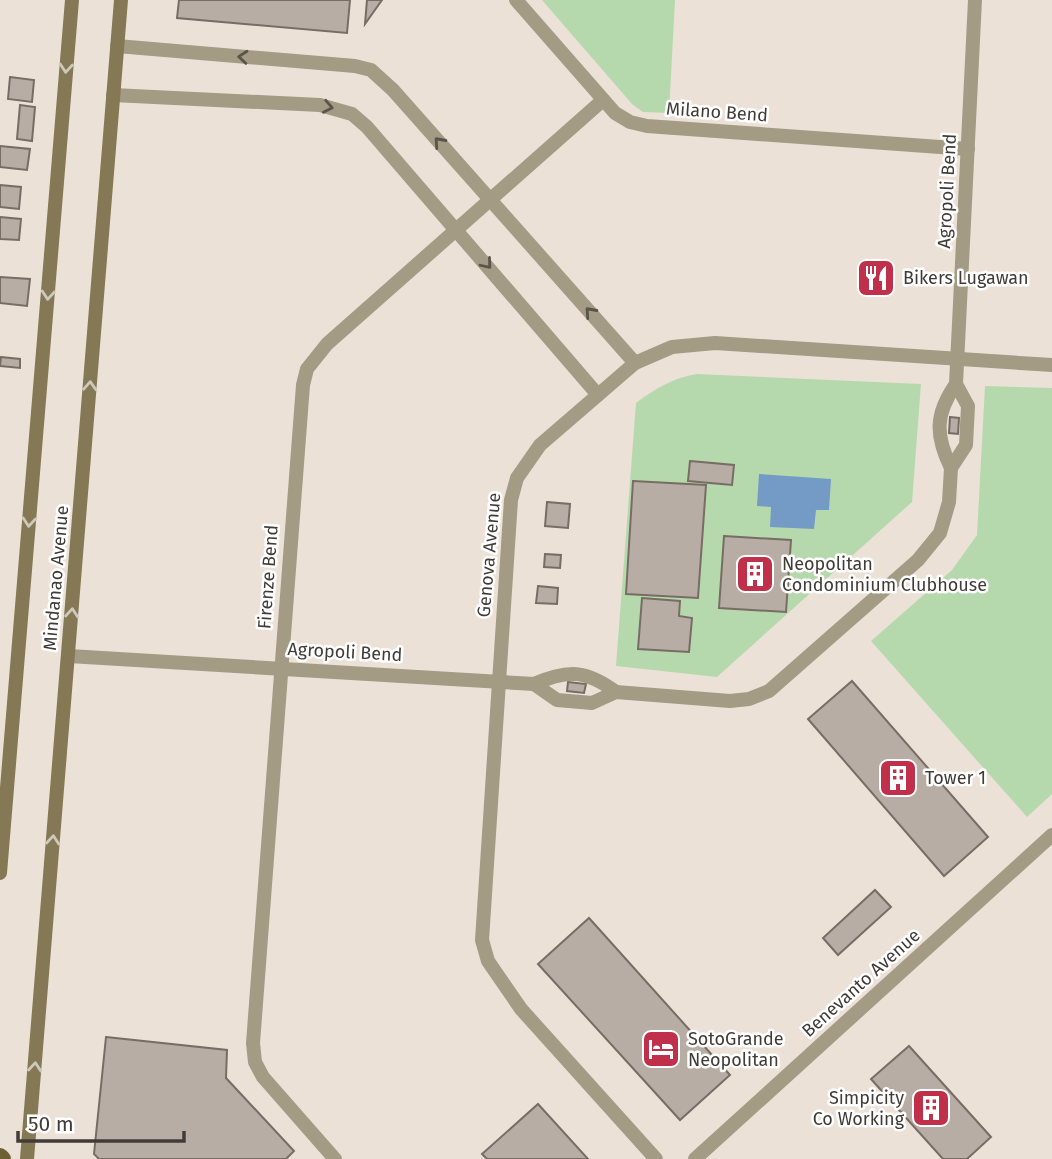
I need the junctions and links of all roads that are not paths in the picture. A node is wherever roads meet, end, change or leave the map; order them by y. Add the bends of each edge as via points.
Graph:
1 (72, 0) edge
2 (121, 0) edge
3 (516, 0) edge
4 (975, 0) edge
5 (117, 46) junction
6 (113, 95) junction
7 (603, 100) junction
8 (968, 149) junction
9 (490, 200) junction
10 (457, 229) junction
11 (958, 361) junction
12 (635, 363) junction
13 (1052, 365) edge
14 (957, 384) junction
15 (598, 395) junction
16 (951, 468) junction
17 (69, 656) junction
18 (280, 668) junction
19 (498, 680) junction
20 (534, 684) junction
21 (616, 692) junction
22 (1052, 835) edge
23 (0, 873) edge
24 (27, 1159) edge
25 (335, 1159) edge
26 (656, 1159) edge
27 (695, 1159) edge

1 -> 23 main road, Mindanao Avenue
2 - 5 main road, Mindanao Avenue
3 - 7 street, Milano Bend
4 - 8 street, Agropoli Bend
5 - 6 main road, Mindanao Avenue
9 -> 5 street via 371,70
6 -> 10 street via 336,107 367,127
17 -> 6 main road, Mindanao Avenue
7 - 8 street, Milano Bend via 630,122 647,126
7 - 9 street, Firenze Bend
8 - 11 street, Agropoli Bend
9 - 10 street, Firenze Bend
12 -> 9 street
10 -> 15 street
10 - 18 street, Firenze Bend via 327,344 307,369 300,401
11 - 12 street, Genova Avenue via 715,343 672,346
11 - 13 street, Genova Avenue
11 - 14 street, Agropoli Bend
12 - 15 street, Genova Avenue
14 - 16 street, Agropoli Bend via 968,406 966,446
14 - 16 street, Agropoli Bend via 942,404 940,424 939,444
15 - 19 street, Genova Avenue via 540,445 517,478 511,500
16 - 21 street, Agropoli Bend via 945,517 930,546 769,691 730,701
17 - 18 street, Agropoli Bend
24 -> 17 main road, Mindanao Avenue
18 - 19 street, Agropoli Bend
18 - 25 street, Firenze Bend via 255,1062
19 - 20 street, Agropoli Bend
19 - 26 street, Genova Avenue via 482,918 488,961 521,1009
20 - 21 street, Agropoli Bend via 557,700 592,703
20 - 21 street, Agropoli Bend via 560,673 594,676
22 - 27 street, Benevanto Avenue

